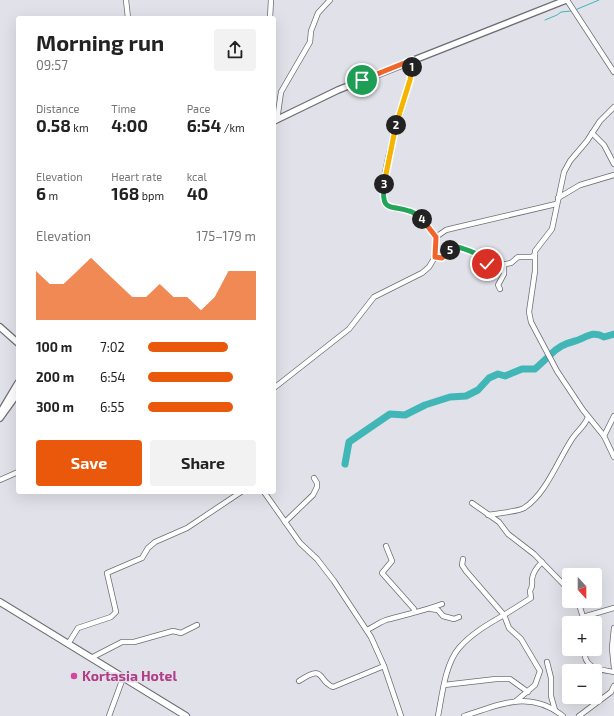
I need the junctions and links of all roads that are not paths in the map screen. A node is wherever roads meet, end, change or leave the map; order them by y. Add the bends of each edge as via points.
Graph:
1 (126, 0) edge
2 (271, 0) edge
3 (329, 0) edge
4 (566, 0) edge
5 (128, 16) edge
6 (270, 16) edge
7 (412, 60) junction
8 (614, 72) edge
9 (614, 107) edge
10 (276, 115) edge
11 (276, 120) edge
12 (592, 134) junction
13 (614, 164) edge
14 (614, 176) edge
15 (558, 198) junction
16 (556, 204) junction
17 (436, 237) junction
18 (535, 254) junction
19 (435, 257) junction
20 (504, 265) junction
21 (500, 289) dead end
22 (0, 327) edge
23 (16, 337) edge
24 (16, 341) edge
25 (16, 386) edge
26 (276, 386) edge
27 (16, 396) edge
28 (0, 413) edge
29 (614, 416) edge
30 (588, 417) junction
31 (0, 418) edge
32 (604, 436) junction
33 (614, 457) edge
34 (16, 473) edge
35 (314, 478) dead end
36 (0, 480) edge
37 (238, 494) edge
38 (265, 494) edge
39 (472, 504) dead end
40 (488, 515) junction
41 (286, 522) junction
42 (386, 546) dead end
43 (464, 559) dead end
44 (542, 562) junction
45 (562, 583) edge
46 (0, 602) edge
47 (442, 604) dead end
48 (580, 608) edge
49 (614, 608) edge
50 (431, 609) junction
51 (414, 612) junction
52 (504, 615) junction
53 (583, 616) joint
54 (459, 617) dead end
55 (197, 626) dead end
56 (614, 628) edge
57 (367, 630) junction
58 (68, 644) junction
59 (586, 656) edge
60 (90, 658) junction
61 (547, 662) dead end
62 (384, 666) junction
63 (614, 668) edge
64 (614, 672) edge
65 (123, 678) junction
66 (299, 681) dead end
67 (444, 685) junction
68 (614, 686) edge
69 (528, 692) junction
70 (612, 693) edge
71 (516, 701) junction
72 (555, 710) junction
73 (587, 710) junction
74 (109, 716) edge
75 (186, 716) edge
76 (401, 716) edge
77 (438, 716) edge
78 (464, 716) edge
79 (563, 716) edge
80 (579, 716) edge
81 (585, 716) edge

1 - 5 street
2 - 6 street
3 - 10 street via 318,13 310,42 281,92
4 - 7 main road
4 - 8 street
7 - 11 main road via 311,102
7 - 17 street via 410,80 387,164 383,197 391,208 410,211 422,218
9 - 12 street via 600,121
12 - 13 street via 604,145
12 - 15 street via 564,172
14 - 15 street via 580,185
15 - 16 street
16 - 17 street via 446,230
16 - 18 street via 552,229 537,247
17 - 19 street
18 - 20 street via 532,257 518,257 511,264
18 - 30 street via 529,317 557,371
19 - 20 street via 442,258 455,246 477,254 489,267
19 - 26 street via 422,273 374,297 349,329
20 - 21 street via 504,274 498,285
22 - 23 main road
22 - 24 main road
25 - 28 main road
27 - 31 main road
29 - 32 street
30 - 32 street
30 - 40 street via 570,441 560,463 532,501 523,509
32 - 33 street
34 - 36 street
35 - 41 street via 317,483 315,491
37 - 58 street via 187,528 155,542 142,558 107,573 116,612 111,617 78,628
38 - 41 street
39 - 40 street
40 - 44 street
41 - 57 street via 300,543 334,581
42 - 51 street via 392,561 382,573
43 - 52 street via 462,565 466,571
44 - 45 street
44 - 52 street via 535,570 529,601
46 - 58 highway
47 - 50 street
48 - 53 street
49 - 53 street
50 - 51 street
50 - 54 street via 438,610 443,616 454,619
51 - 57 street via 390,618
52 - 67 street via 483,627 459,648
52 - 69 street via 509,628 520,639 540,671 535,685
55 - 60 street via 181,633 173,631 134,642 122,642
56 - 63 street
57 - 62 street
58 - 60 highway
59 - 64 street via 590,665
60 - 65 highway
61 - 72 street
62 - 66 street via 333,687 316,673 311,673
62 - 76 street
65 - 74 street
65 - 75 highway
67 - 69 street via 510,679
67 - 77 street
68 - 70 street
69 - 71 street
70 - 73 street
71 - 72 street via 532,701
71 - 78 street
72 - 79 street
73 - 80 street
73 - 81 street

